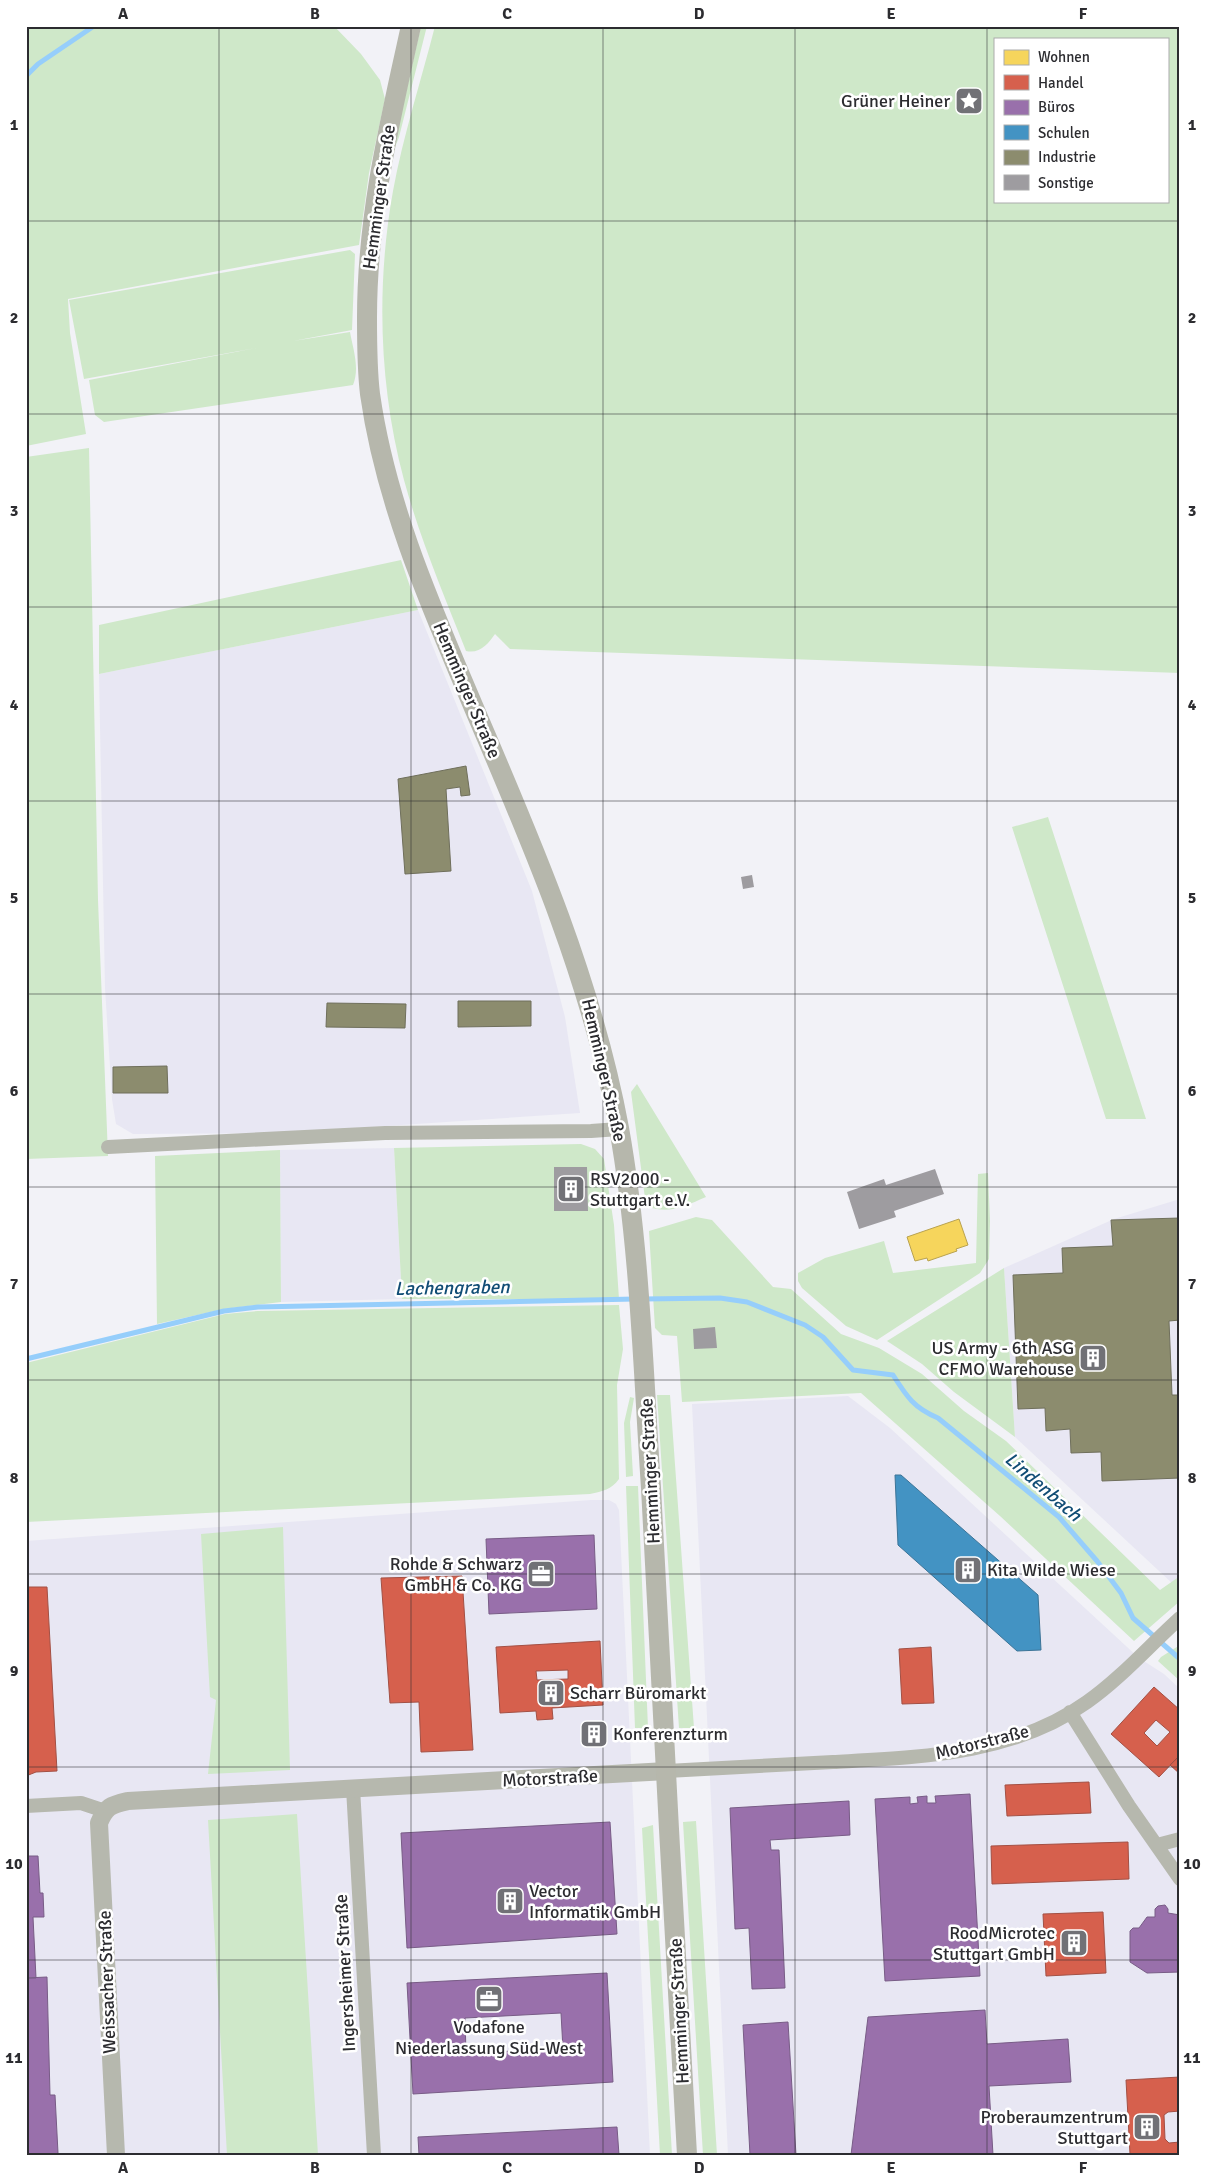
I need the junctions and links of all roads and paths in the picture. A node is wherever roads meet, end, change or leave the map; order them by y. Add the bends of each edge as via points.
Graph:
1 (412, 26) edge
2 (619, 1128) junction
3 (108, 1147) dead end
4 (1176, 1622) edge
5 (1070, 1712) junction
6 (667, 1772) junction
7 (353, 1788) junction
8 (26, 1806) edge
9 (105, 1811) junction
10 (1180, 1839) edge
11 (1157, 1845) junction
12 (1180, 1879) edge
13 (116, 2155) edge
14 (374, 2155) edge
15 (687, 2155) edge

1 - 2 main road, Hemminger Straße via 382,158 367,276 370,392 385,473 416,566 533,847 582,979 597,1028
2 - 3 street via 385,1133
2 - 6 main road, Hemminger Straße via 645,1381
4 - 5 street, Motorstraße via 1101,1691
5 - 6 street, Motorstraße via 1045,1726 1002,1741 935,1756
5 - 11 street
6 - 7 street, Motorstraße
6 - 15 main road, Hemminger Straße
7 - 9 street, Motorstraße via 128,1801 111,1805
7 - 14 street, Ingersheimer Straße
8 - 9 street via 81,1803
9 - 13 street, Weissacher Straße via 99,1823
10 - 11 street
11 - 12 street

